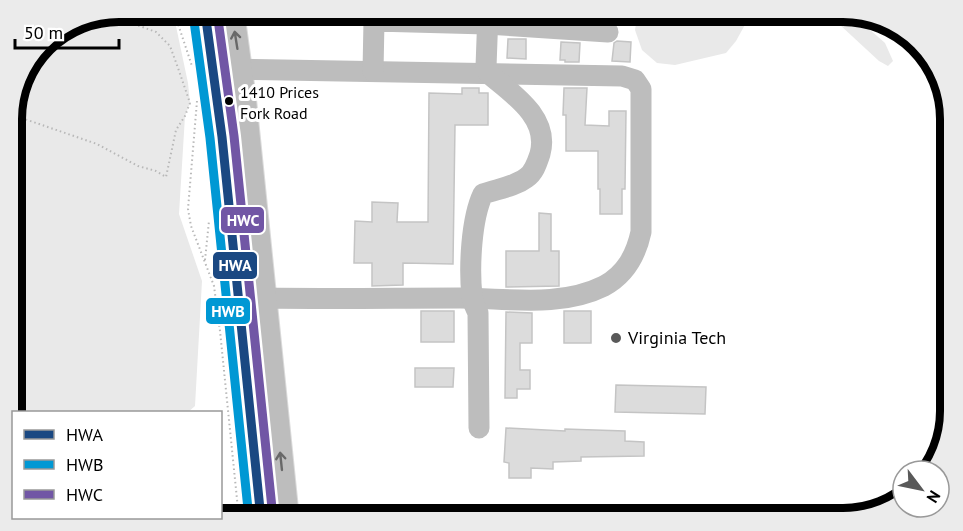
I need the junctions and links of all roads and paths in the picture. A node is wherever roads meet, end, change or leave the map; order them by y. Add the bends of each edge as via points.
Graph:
1 (117, 22) edge
2 (179, 22) edge
3 (205, 22) edge
4 (233, 22) edge
5 (374, 22) edge
6 (488, 22) edge
7 (522, 22) edge
8 (608, 32) dead end
9 (240, 69) junction
10 (204, 71) junction
11 (373, 71) junction
12 (489, 74) junction
13 (197, 93) dead end
14 (22, 118) edge
15 (264, 298) junction
16 (472, 298) junction
17 (480, 428) dead end
18 (238, 508) edge
19 (260, 508) edge
20 (285, 508) edge

1 - 14 path via 156,32 170,46 190,103 176,130 166,177 97,144
2 - 10 path
3 - 10 main road
9 -> 4 main road
5 - 11 lane
6 - 12 lane
7 - 8 lane
9 - 10 lane
9 - 11 lane
9 - 15 main road
10 - 19 main road
11 - 12 lane
12 - 16 lane via 532,113 541,131 542,146 528,177 483,194 477,206
12 - 16 lane via 622,76 635,80 642,89 641,232 636,252 626,268 605,285 572,297
13 - 18 path via 188,208 214,286
15 - 16 lane
20 -> 15 main road
16 - 17 lane via 478,313

